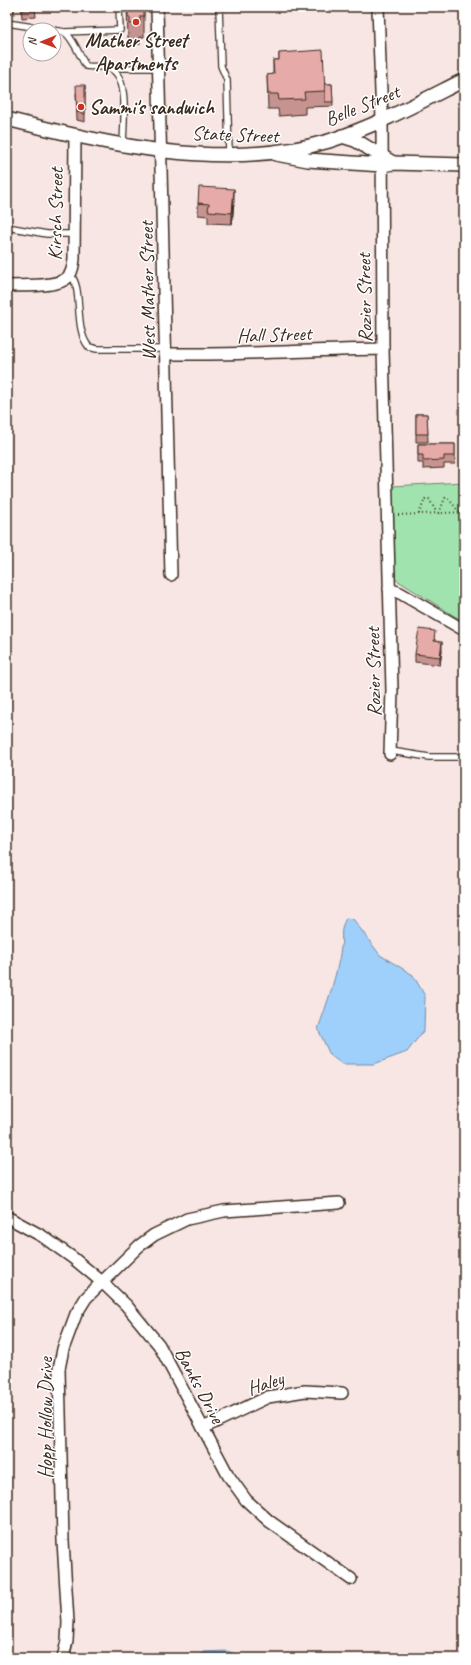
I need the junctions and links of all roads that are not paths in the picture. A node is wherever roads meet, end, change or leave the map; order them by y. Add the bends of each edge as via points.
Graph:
1 (119, 7) edge
2 (157, 7) edge
3 (219, 7) edge
4 (378, 7) edge
5 (7, 23) edge
6 (22, 25) edge
7 (64, 32) joint
8 (111, 68) junction
9 (159, 68) junction
10 (464, 80) edge
11 (7, 120) edge
12 (382, 120) junction
13 (75, 136) junction
14 (342, 136) junction
15 (124, 146) junction
16 (162, 151) junction
17 (270, 152) junction
18 (230, 154) junction
19 (385, 161) junction
20 (464, 165) edge
21 (7, 227) edge
22 (74, 234) junction
23 (70, 275) junction
24 (7, 286) edge
25 (383, 349) junction
26 (166, 352) junction
27 (171, 575) dead end
28 (389, 589) junction
29 (464, 630) edge
30 (390, 753) joint
31 (464, 757) edge
32 (339, 1203) dead end
33 (7, 1217) edge
34 (102, 1282) junction
35 (342, 1392) dead end
36 (203, 1428) junction
37 (351, 1579) dead end
38 (63, 1658) edge

1 - 7 lane via 120,30
2 - 9 street, West Mather Street
3 - 18 lane via 221,66 227,80
4 - 12 street, Rozier Street
5 - 6 lane
7 - 8 lane via 86,66
8 - 9 lane
8 - 15 lane via 119,76 124,89
9 - 16 street, West Mather Street
10 - 12 street, Belle Street
11 - 13 street, State Street
12 - 14 street, Belle Street
12 - 19 street, Rozier Street
13 - 15 street, State Street
13 - 22 street, Kirsch Street
14 - 17 street, Belle Street
14 - 19 street via 355,140
15 - 16 street, State Street
16 - 18 street, State Street
16 - 26 street, West Mather Street
17 - 18 street, State Street
17 - 19 street, State Street via 308,160
19 - 20 street, State Street
19 - 25 street, Rozier Street
21 - 22 lane via 47,234
22 - 23 street, Kirsch Street via 74,259
23 - 24 street, Kirsch Street via 54,283
23 - 26 lane via 76,286 80,326 89,347
25 - 26 street, Hall Street via 218,354
25 - 28 street, Rozier Street
26 - 27 street, West Mather Street
28 - 29 street
28 - 30 street, Rozier Street via 392,690
30 - 31 lane
32 - 34 street, Hopp Hollow Drive via 224,1211 188,1219 160,1232 139,1246
33 - 34 street, Banks Drive via 42,1236
34 - 36 street, Banks Drive via 160,1345
34 - 38 street, Hopp Hollow Drive via 86,1298 76,1314 63,1349 59,1369 63,1541 68,1622
35 - 36 street, Haley via 305,1391 268,1397
36 - 37 street, Banks Drive via 232,1481 257,1511

